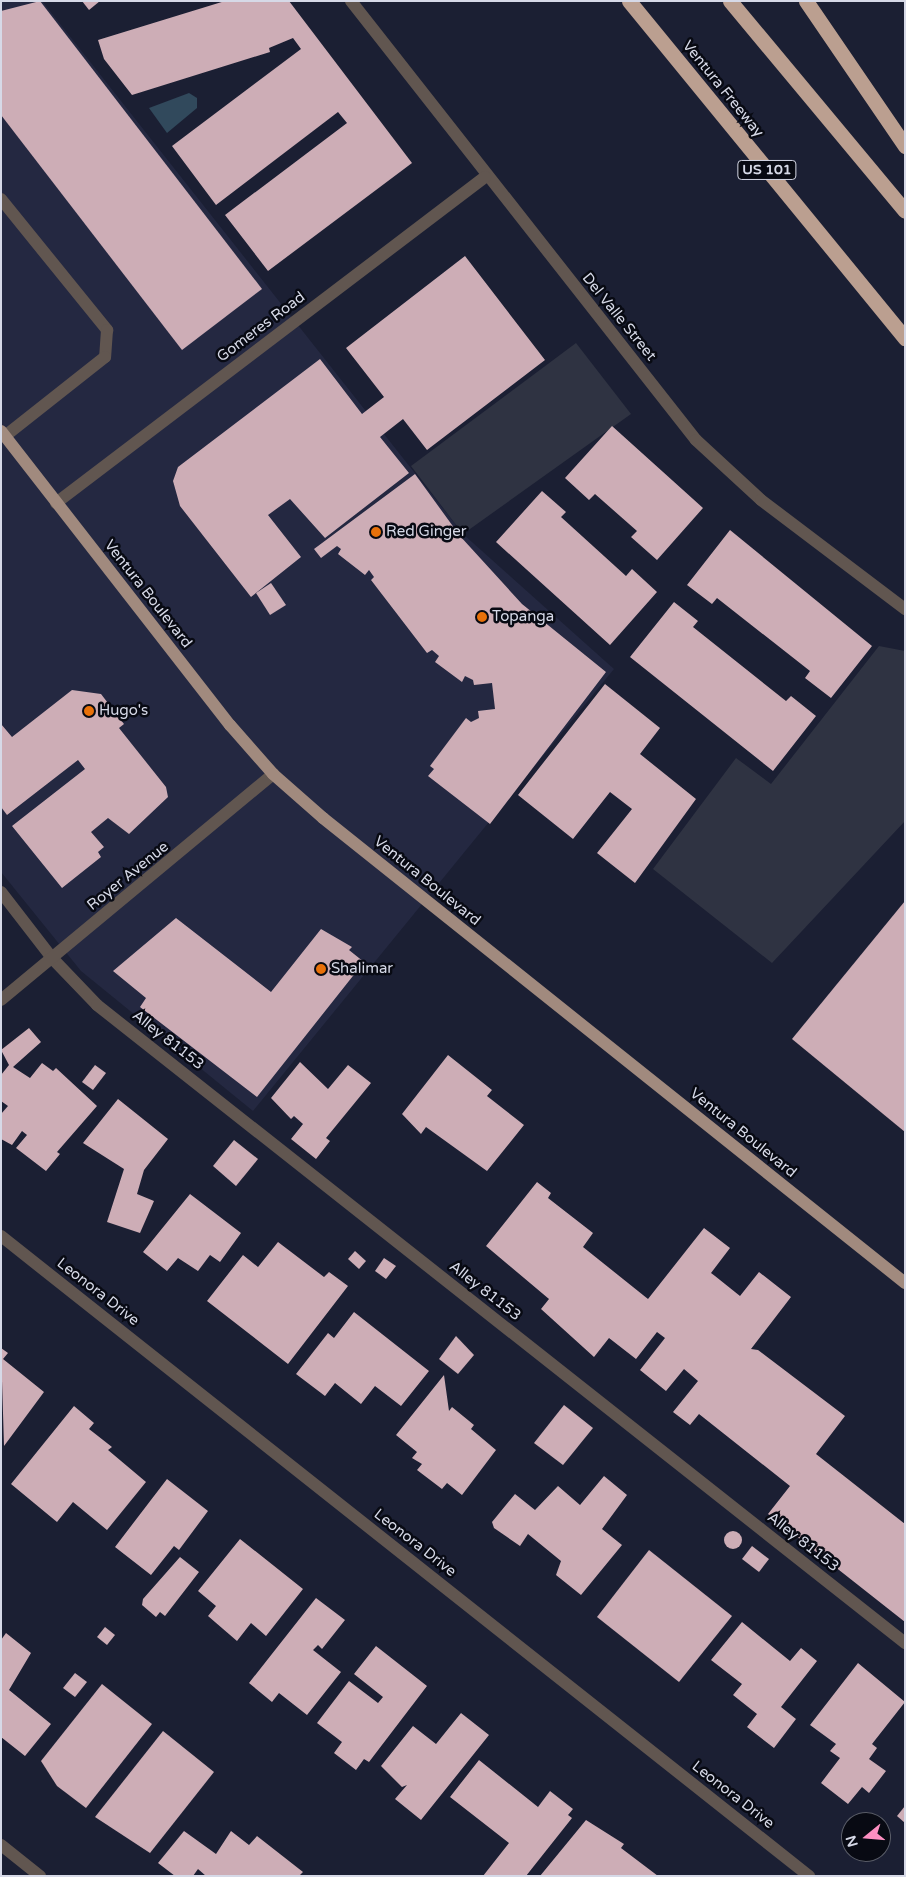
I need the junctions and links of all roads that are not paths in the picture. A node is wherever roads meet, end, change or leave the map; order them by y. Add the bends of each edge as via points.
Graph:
1 (351, 1) edge
2 (629, 1) edge
3 (730, 1) edge
4 (806, 1) edge
5 (905, 146) edge
6 (485, 177) junction
7 (1, 199) edge
8 (905, 211) edge
9 (905, 338) edge
10 (3, 433) edge
11 (56, 503) junction
12 (905, 609) edge
13 (273, 774) junction
14 (1, 892) edge
15 (52, 958) junction
16 (1, 1000) edge
17 (1, 1236) edge
18 (905, 1283) edge
19 (905, 1643) edge
20 (1, 1845) edge
21 (40, 1876) edge
22 (809, 1876) edge

1 - 6 street, Del Valle Street
2 - 9 highway, Ventura Freeway / US 101
3 - 8 highway
4 - 5 highway
6 - 11 street, Gomeres Road
6 - 12 street, Del Valle Street via 696,440 761,500
7 - 10 street via 106,330 106,357
10 - 11 main road, Ventura Boulevard
11 - 13 main road, Ventura Boulevard
13 - 15 street, Royer Avenue
13 - 18 main road, Ventura Boulevard via 322,818
14 - 15 street, Alley 81153
15 - 16 street, Royer Avenue
15 - 19 street, Alley 81153 via 105,1011
17 - 22 street, Leonora Drive
20 - 21 street

